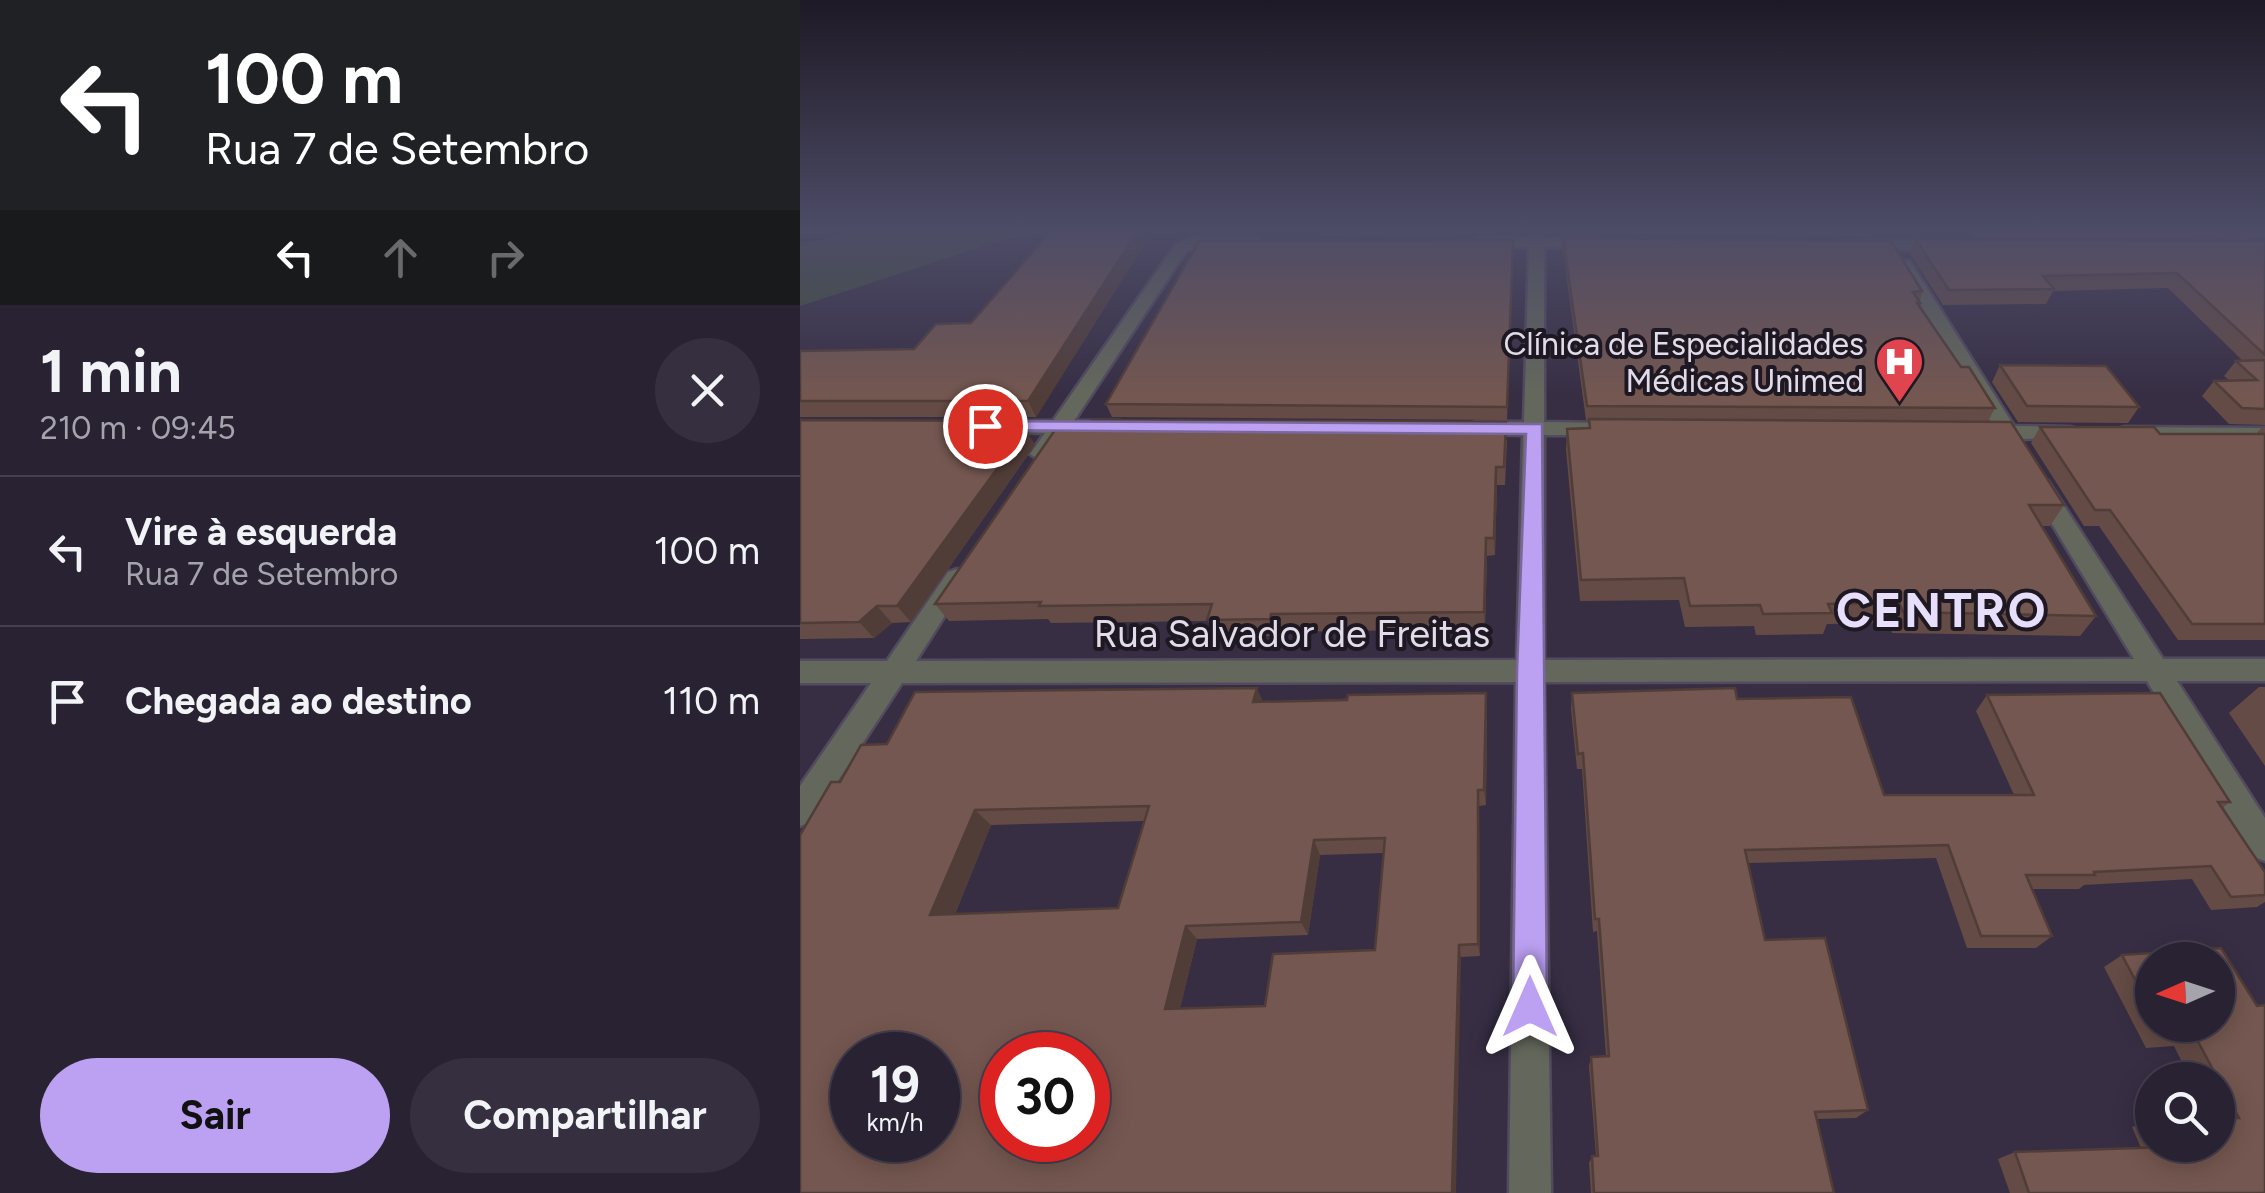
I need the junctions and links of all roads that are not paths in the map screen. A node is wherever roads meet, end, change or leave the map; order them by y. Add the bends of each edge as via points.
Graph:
1 (1156, 285) edge
2 (1537, 285) edge
3 (1917, 285) edge
4 (959, 426) edge
5 (1059, 427) junction
6 (1138, 427) edge
7 (1456, 428) edge
8 (1536, 428) junction
9 (1614, 429) edge
10 (1968, 432) edge
11 (2008, 433) junction
12 (2265, 434) edge
13 (1026, 476) edge
14 (971, 558) edge
15 (2154, 670) junction
16 (2265, 670) edge
17 (1530, 671) junction
18 (800, 672) edge
19 (894, 672) junction
20 (800, 812) edge
21 (2265, 846) edge
22 (1530, 1193) edge

1 - 5 street
2 - 8 street
3 - 11 street
4 - 5 street
5 - 6 street
5 - 13 street
7 - 8 street
8 - 9 street
8 - 17 street
10 - 11 street
11 - 12 street
11 - 15 street
14 - 19 street
15 - 16 street, Rua Salvador de Freitas
15 - 17 street, Rua Salvador de Freitas
15 - 21 street
17 - 19 street, Rua Salvador de Freitas
17 - 22 street
18 - 19 street, Rua Salvador de Freitas
19 - 20 street

